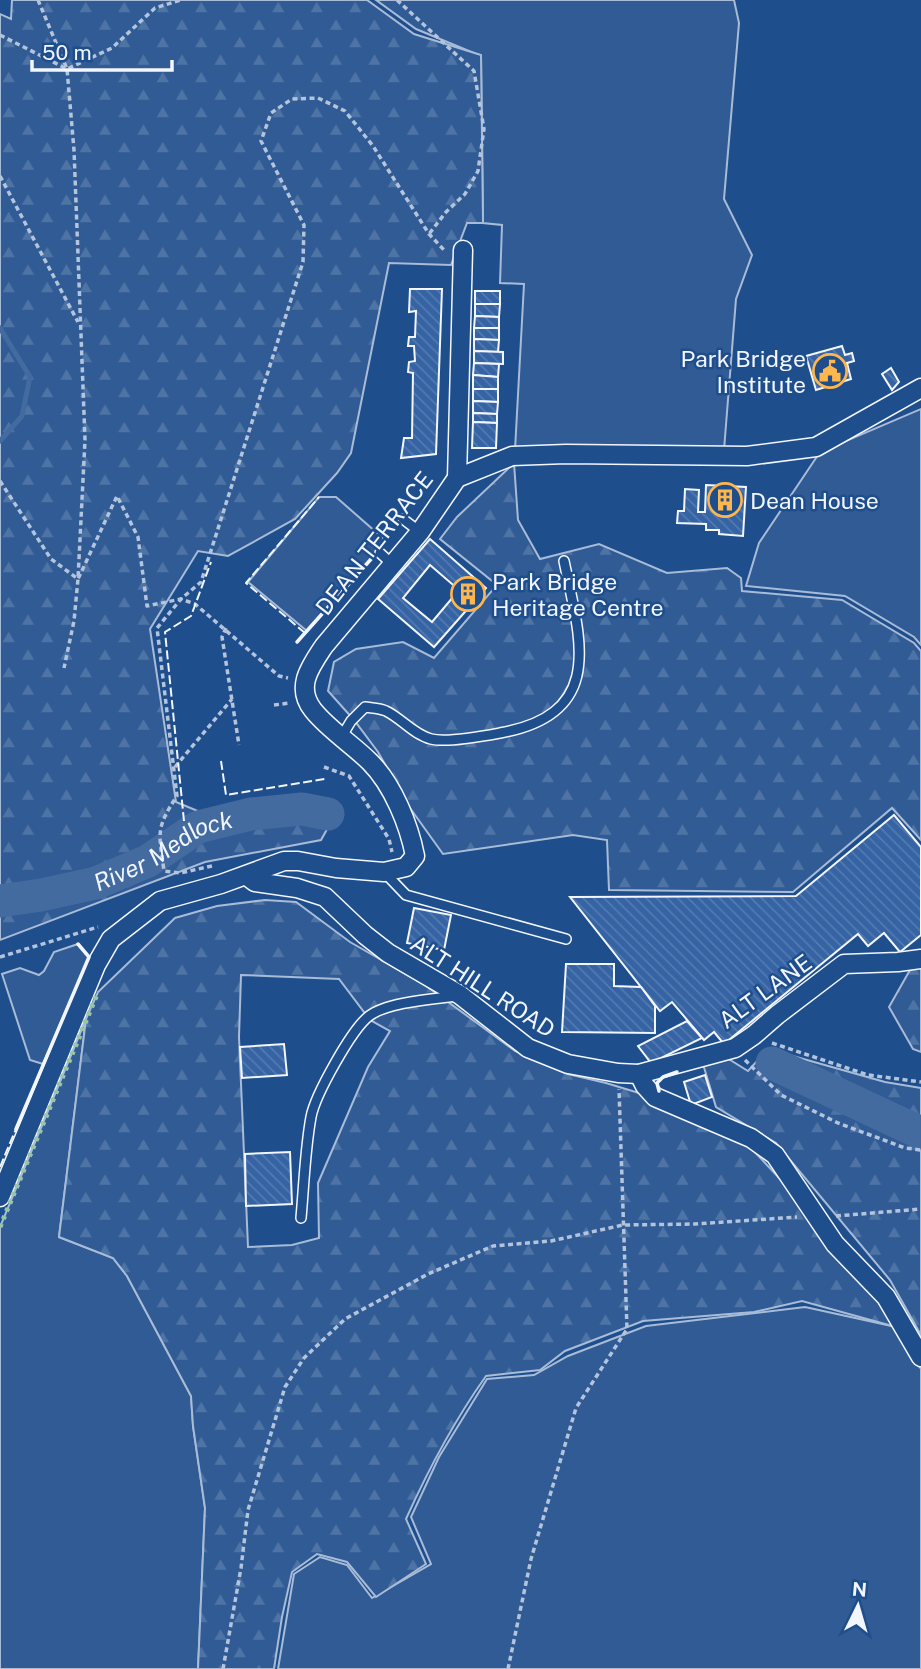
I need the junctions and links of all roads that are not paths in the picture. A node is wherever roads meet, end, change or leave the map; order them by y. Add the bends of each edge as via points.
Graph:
1 (463, 250) dead end
2 (921, 388) edge
3 (457, 478) junction
4 (403, 519) dead end
5 (420, 532) junction
6 (564, 561) dead end
7 (342, 736) junction
8 (384, 872) junction
9 (247, 876) junction
10 (566, 939) dead end
11 (921, 959) edge
12 (460, 995) junction
13 (639, 1074) junction
14 (0, 1197) edge
15 (301, 1218) dead end
16 (921, 1357) edge

1 - 3 street
2 - 3 street, DEAN TERRACE via 816,447 747,456 512,456
3 - 5 street, DEAN TERRACE
4 - 5 lane
5 - 7 street, DEAN TERRACE via 387,559 304,681 306,702
6 - 7 lane via 581,654 575,687 557,712 516,730 432,739 386,711 365,707
7 - 8 street via 373,764 409,827 415,856 406,867
8 - 9 street via 284,861
8 - 10 lane via 406,895
9 - 12 street, ALT HILL ROAD via 255,882 325,897 388,953
9 - 14 street via 160,901 111,939 96,965
11 - 13 street, ALT LANE via 844,964 734,1048
12 - 13 street, ALT HILL ROAD via 528,1048 549,1058
12 - 15 lane via 378,1011 368,1016 340,1052 312,1114
13 - 16 street via 655,1097 751,1138 775,1155 835,1244 887,1297

